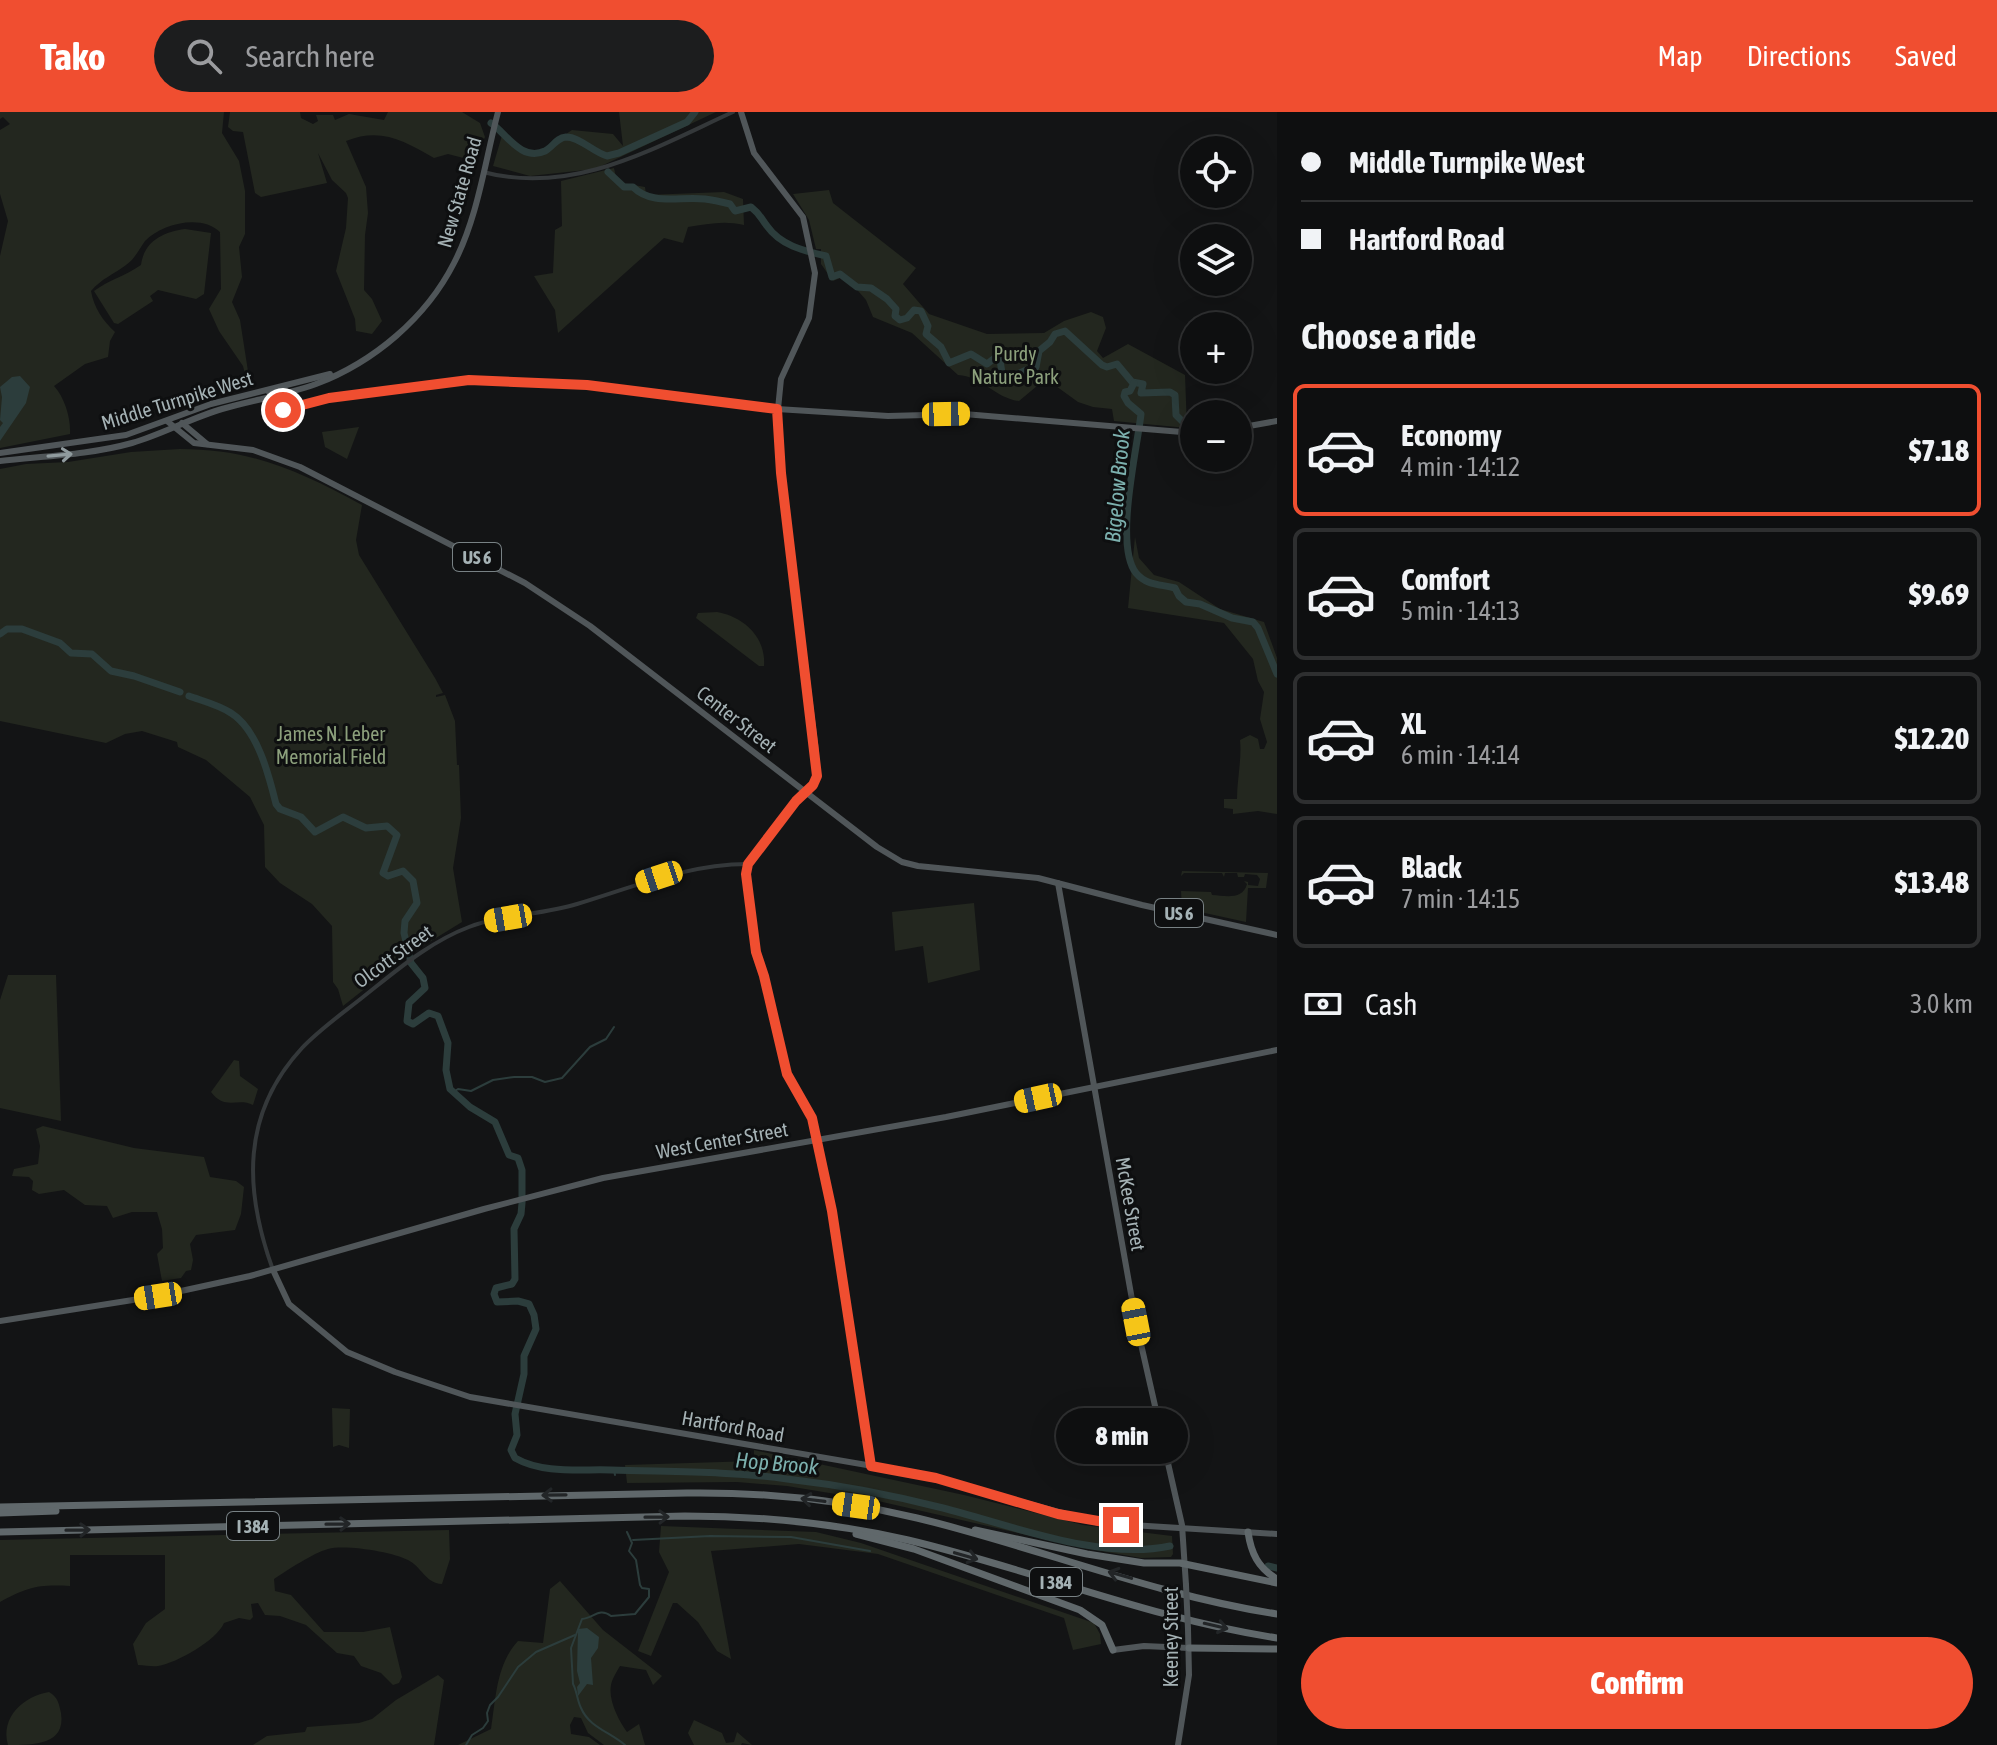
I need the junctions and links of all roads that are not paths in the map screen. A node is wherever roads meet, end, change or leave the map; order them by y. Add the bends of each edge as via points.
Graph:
1 (733, 112) edge
2 (741, 112) edge
3 (497, 116) edge
4 (483, 172) junction
5 (338, 373) junction
6 (313, 385) junction
7 (273, 393) junction
8 (316, 400) junction
9 (777, 409) junction
10 (176, 417) junction
11 (167, 421) junction
12 (1277, 421) edge
13 (182, 423) junction
14 (1252, 425) edge
15 (174, 427) junction
16 (1180, 432) edge
17 (207, 444) junction
18 (0, 453) edge
19 (0, 461) edge
20 (806, 793) junction
21 (748, 864) junction
22 (1058, 883) junction
23 (1277, 935) edge
24 (1277, 1050) edge
25 (1093, 1087) junction
26 (816, 1139) junction
27 (273, 1270) junction
28 (0, 1321) edge
29 (871, 1466) junction
30 (0, 1510) edge
31 (835, 1526) junction
32 (956, 1528) junction
33 (1183, 1529) junction
34 (0, 1532) edge
35 (1248, 1532) junction
36 (1277, 1534) edge
37 (1185, 1563) junction
38 (1277, 1581) edge
39 (1277, 1614) edge
40 (1277, 1638) edge
41 (1189, 1648) junction
42 (1277, 1649) edge
43 (1113, 1650) joint
44 (1178, 1745) edge

1 - 4 street via 596,172 539,180
2 - 9 main road via 754,153 803,217 812,253 815,285 809,318 781,379
3 - 4 main road, New State Road
4 - 5 main road, New State Road via 455,261 432,298 388,343
5 - 6 main road, New State Road
5 - 7 main road, New State Road
6 - 7 main road, New State Road
6 - 8 main road
7 - 8 main road, Middle Turnpike West via 286,411
7 - 10 main road, Middle Turnpike West via 208,404
7 - 13 main road, Middle Turnpike West
8 - 9 main road, Middle Turnpike West via 482,380 587,385
9 - 16 main road, Middle Turnpike West via 888,416 964,414
9 - 20 main road via 816,751 817,776
10 - 11 main road, Middle Turnpike West
10 - 13 main road
11 - 15 main road, Center Street
11 - 18 main road, Middle Turnpike West via 106,439
12 - 14 main road
13 - 15 main road, Middle Turnpike West
13 - 17 main road
15 - 17 main road, Center Street / US 6 via 192,442
19 -> 15 main road, Middle Turnpike West via 102,450
17 - 20 main road, Center Street / US 6 via 253,450 300,467 516,578 590,626
20 - 21 street
20 - 22 main road, Center Street / US 6 via 908,864
21 - 26 street via 756,952 787,1074 809,1112
21 - 27 street, Olcott Street via 679,872 575,905 478,924 416,956 305,1045 268,1098 254,1141 256,1211
22 - 23 main road, Center Street / US 6
22 - 25 main road, McKee Street
24 - 25 main road, West Center Street
25 - 26 main road, West Center Street
25 - 33 main road, McKee Street via 1138,1332
26 - 27 main road, West Center Street via 603,1178
26 - 29 street
27 - 28 main road, West Center Street via 158,1296
27 - 29 main road, Hartford Road via 292,1308 347,1352 456,1393
29 - 33 main road, Hartford Road via 936,1478 1079,1519
32 -> 30 highway, I 384 via 872,1508 701,1492
34 -> 31 highway, I 384 via 713,1516
31 -> 40 highway, I 384 via 917,1542 1190,1620
31 - 43 highway via 1080,1610 1100,1623
32 - 37 highway via 1128,1561
39 -> 32 highway, I 384 via 1197,1597
33 - 35 main road, Hartford Road
33 - 37 main road, Keeney Street
35 - 36 main road, Hartford Road
35 - 38 highway via 1255,1559
37 - 38 highway
37 - 41 main road, Keeney Street, bridge
41 - 42 highway
41 - 43 main road
41 - 44 main road, Keeney Street

